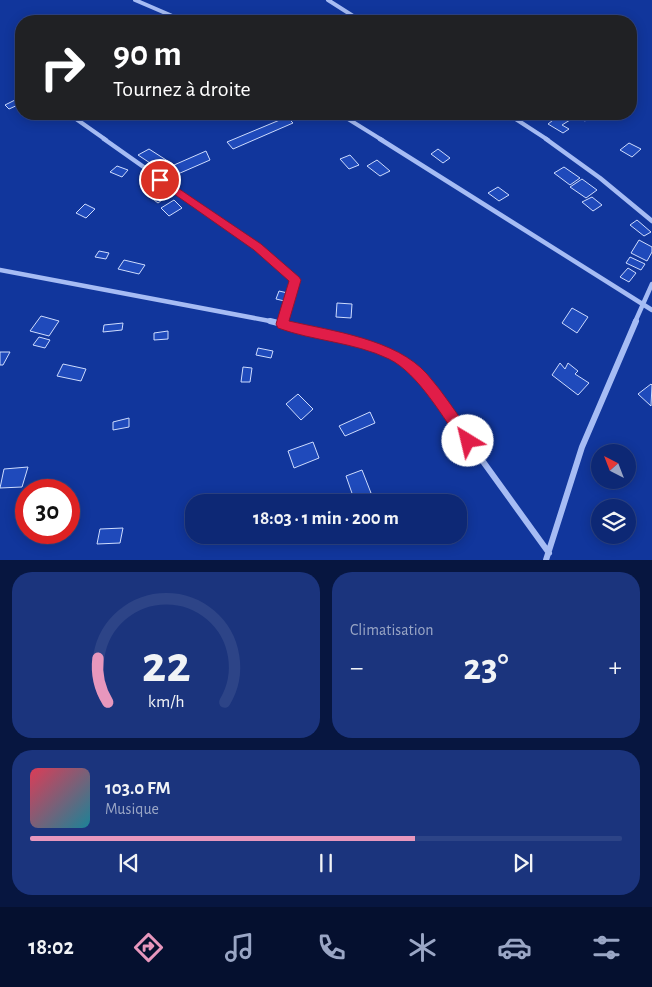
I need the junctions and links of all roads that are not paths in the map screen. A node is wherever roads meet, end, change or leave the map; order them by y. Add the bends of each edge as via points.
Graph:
1 (135, 0) edge
2 (328, 0) edge
3 (170, 15) edge
4 (352, 15) edge
5 (77, 120) edge
6 (350, 120) edge
7 (517, 120) edge
8 (652, 220) edge
9 (0, 270) edge
10 (652, 284) edge
11 (642, 304) junction
12 (652, 310) edge
13 (282, 324) junction
14 (548, 556) edge

1 - 3 street
2 - 4 street
5 - 13 street via 257,247 295,280
6 - 11 street
7 - 8 street via 614,188
9 - 13 street
10 - 11 street
11 - 12 street
11 - 14 street via 582,447
13 - 14 street via 394,355 422,377

